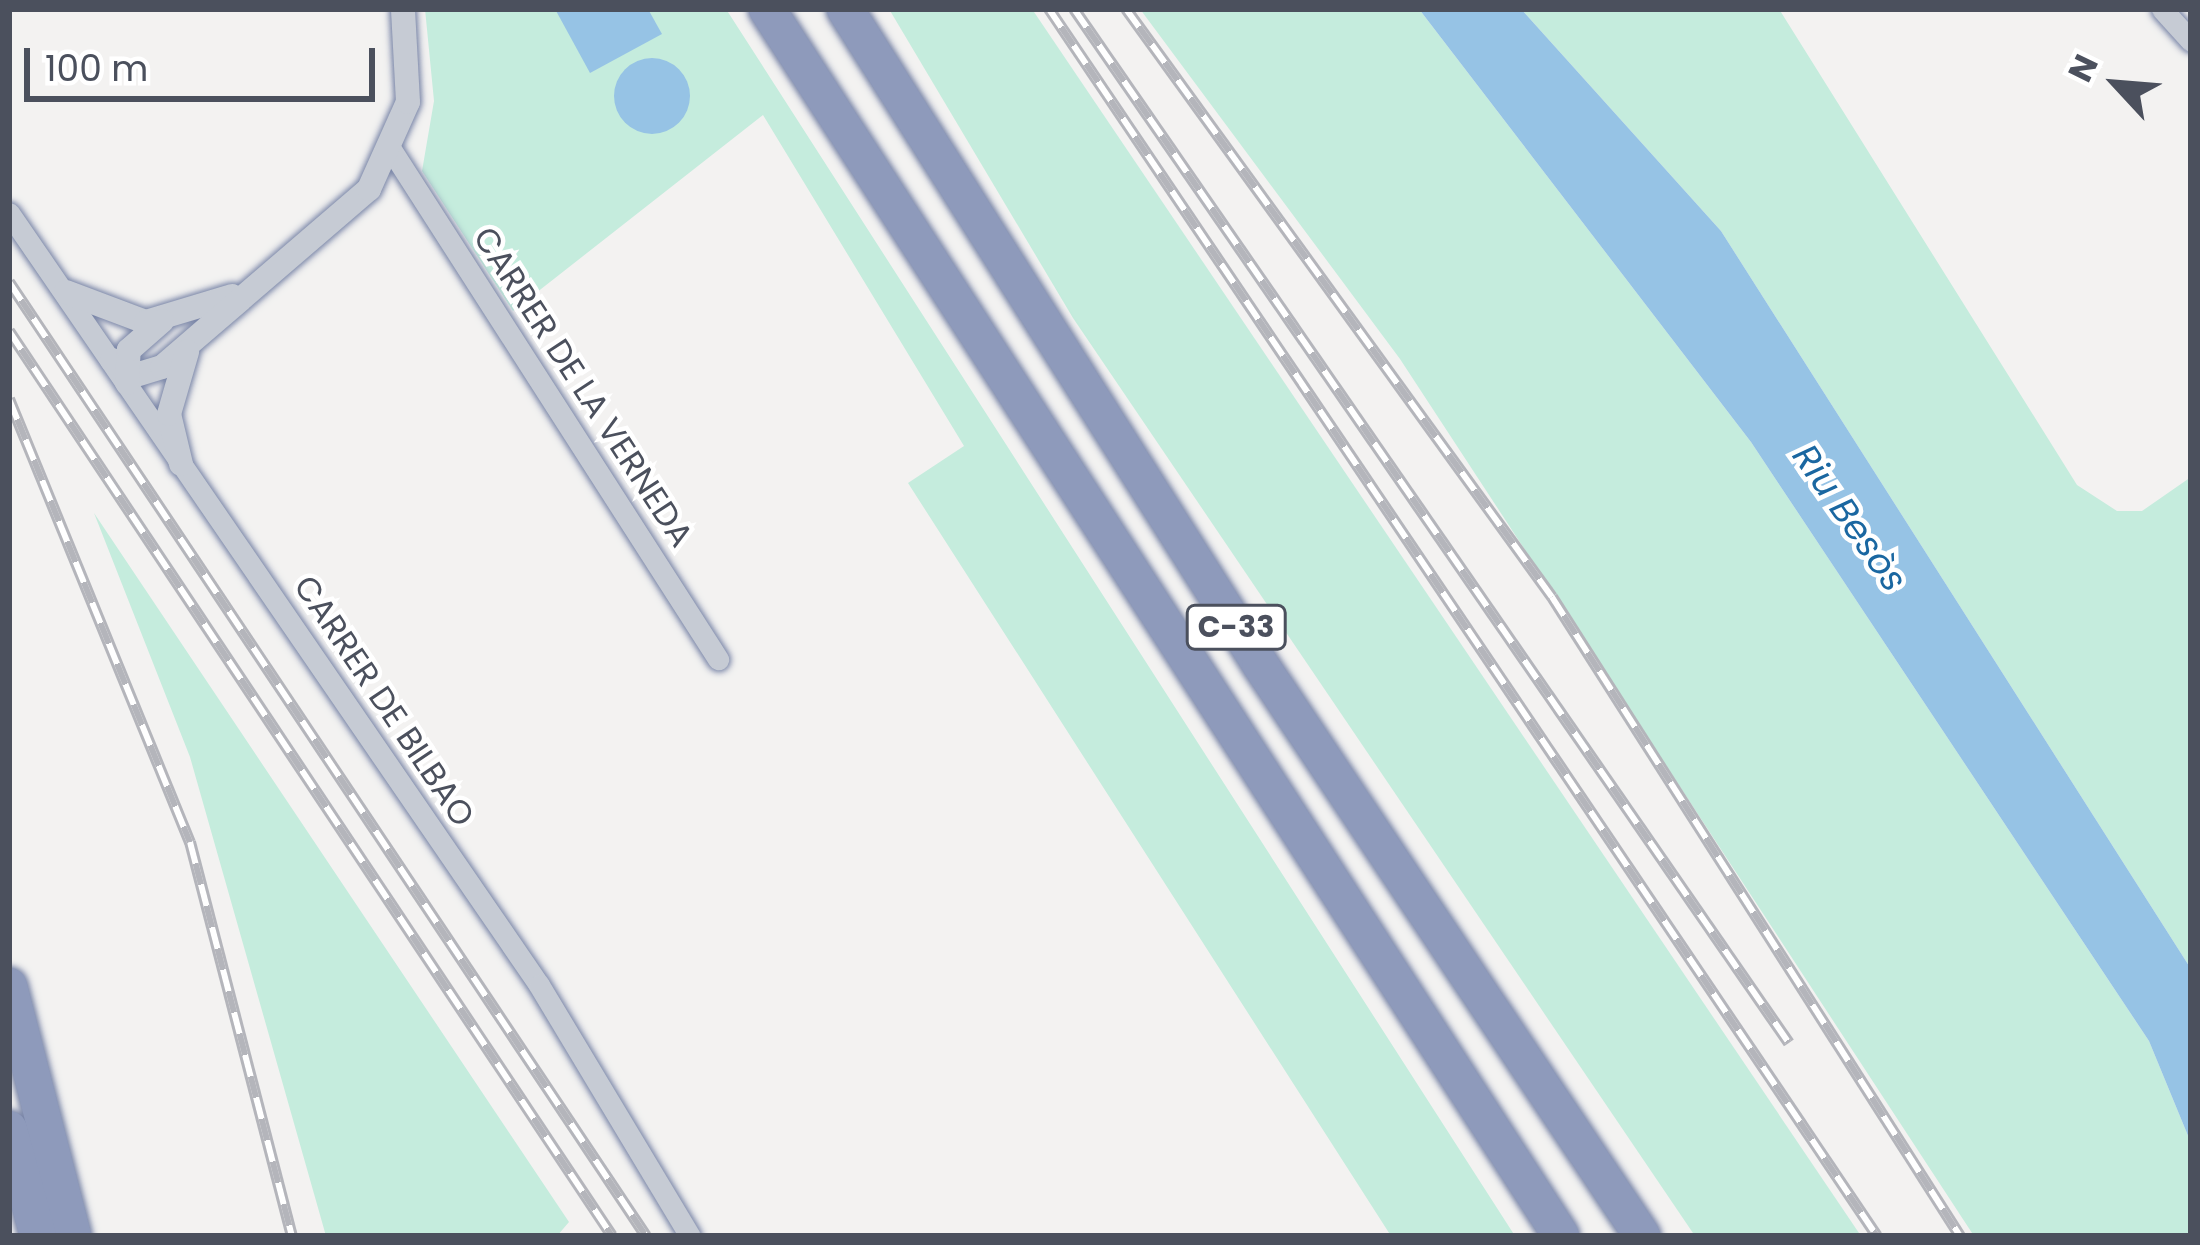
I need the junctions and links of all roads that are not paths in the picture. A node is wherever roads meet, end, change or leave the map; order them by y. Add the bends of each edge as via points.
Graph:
1 (403, 9) edge
2 (767, 9) edge
3 (845, 9) edge
4 (2162, 9) edge
5 (2191, 41) edge
6 (392, 151) junction
7 (9, 213) edge
8 (250, 288) junction
9 (66, 292) junction
10 (164, 320) junction
11 (193, 344) junction
12 (121, 371) junction
13 (181, 464) junction
14 (718, 659) dead end
15 (9, 986) edge
16 (9, 1129) edge
17 (9, 1141) edge
18 (24, 1186) junction
19 (38, 1236) edge
20 (73, 1236) edge
21 (690, 1236) edge
22 (1561, 1236) edge
23 (1642, 1236) edge

1 - 6 street via 411,72
2 - 22 highway, C-33
3 - 23 highway, C-33 via 1260,664
4 - 5 street
6 - 8 street via 349,212
6 - 14 street, CARRER DE LA VERNEDA
7 - 9 street, CARRER DE BILBAO
8 - 10 street
8 - 11 street
9 - 10 street via 115,317
9 - 12 street, CARRER DE BILBAO
10 - 12 street via 133,343
11 - 12 street via 150,374
11 - 13 street via 169,414
12 - 13 street, CARRER DE BILBAO
13 - 21 street, CARRER DE BILBAO via 538,985
15 - 20 highway
16 - 18 highway
17 - 18 highway
18 - 19 highway

